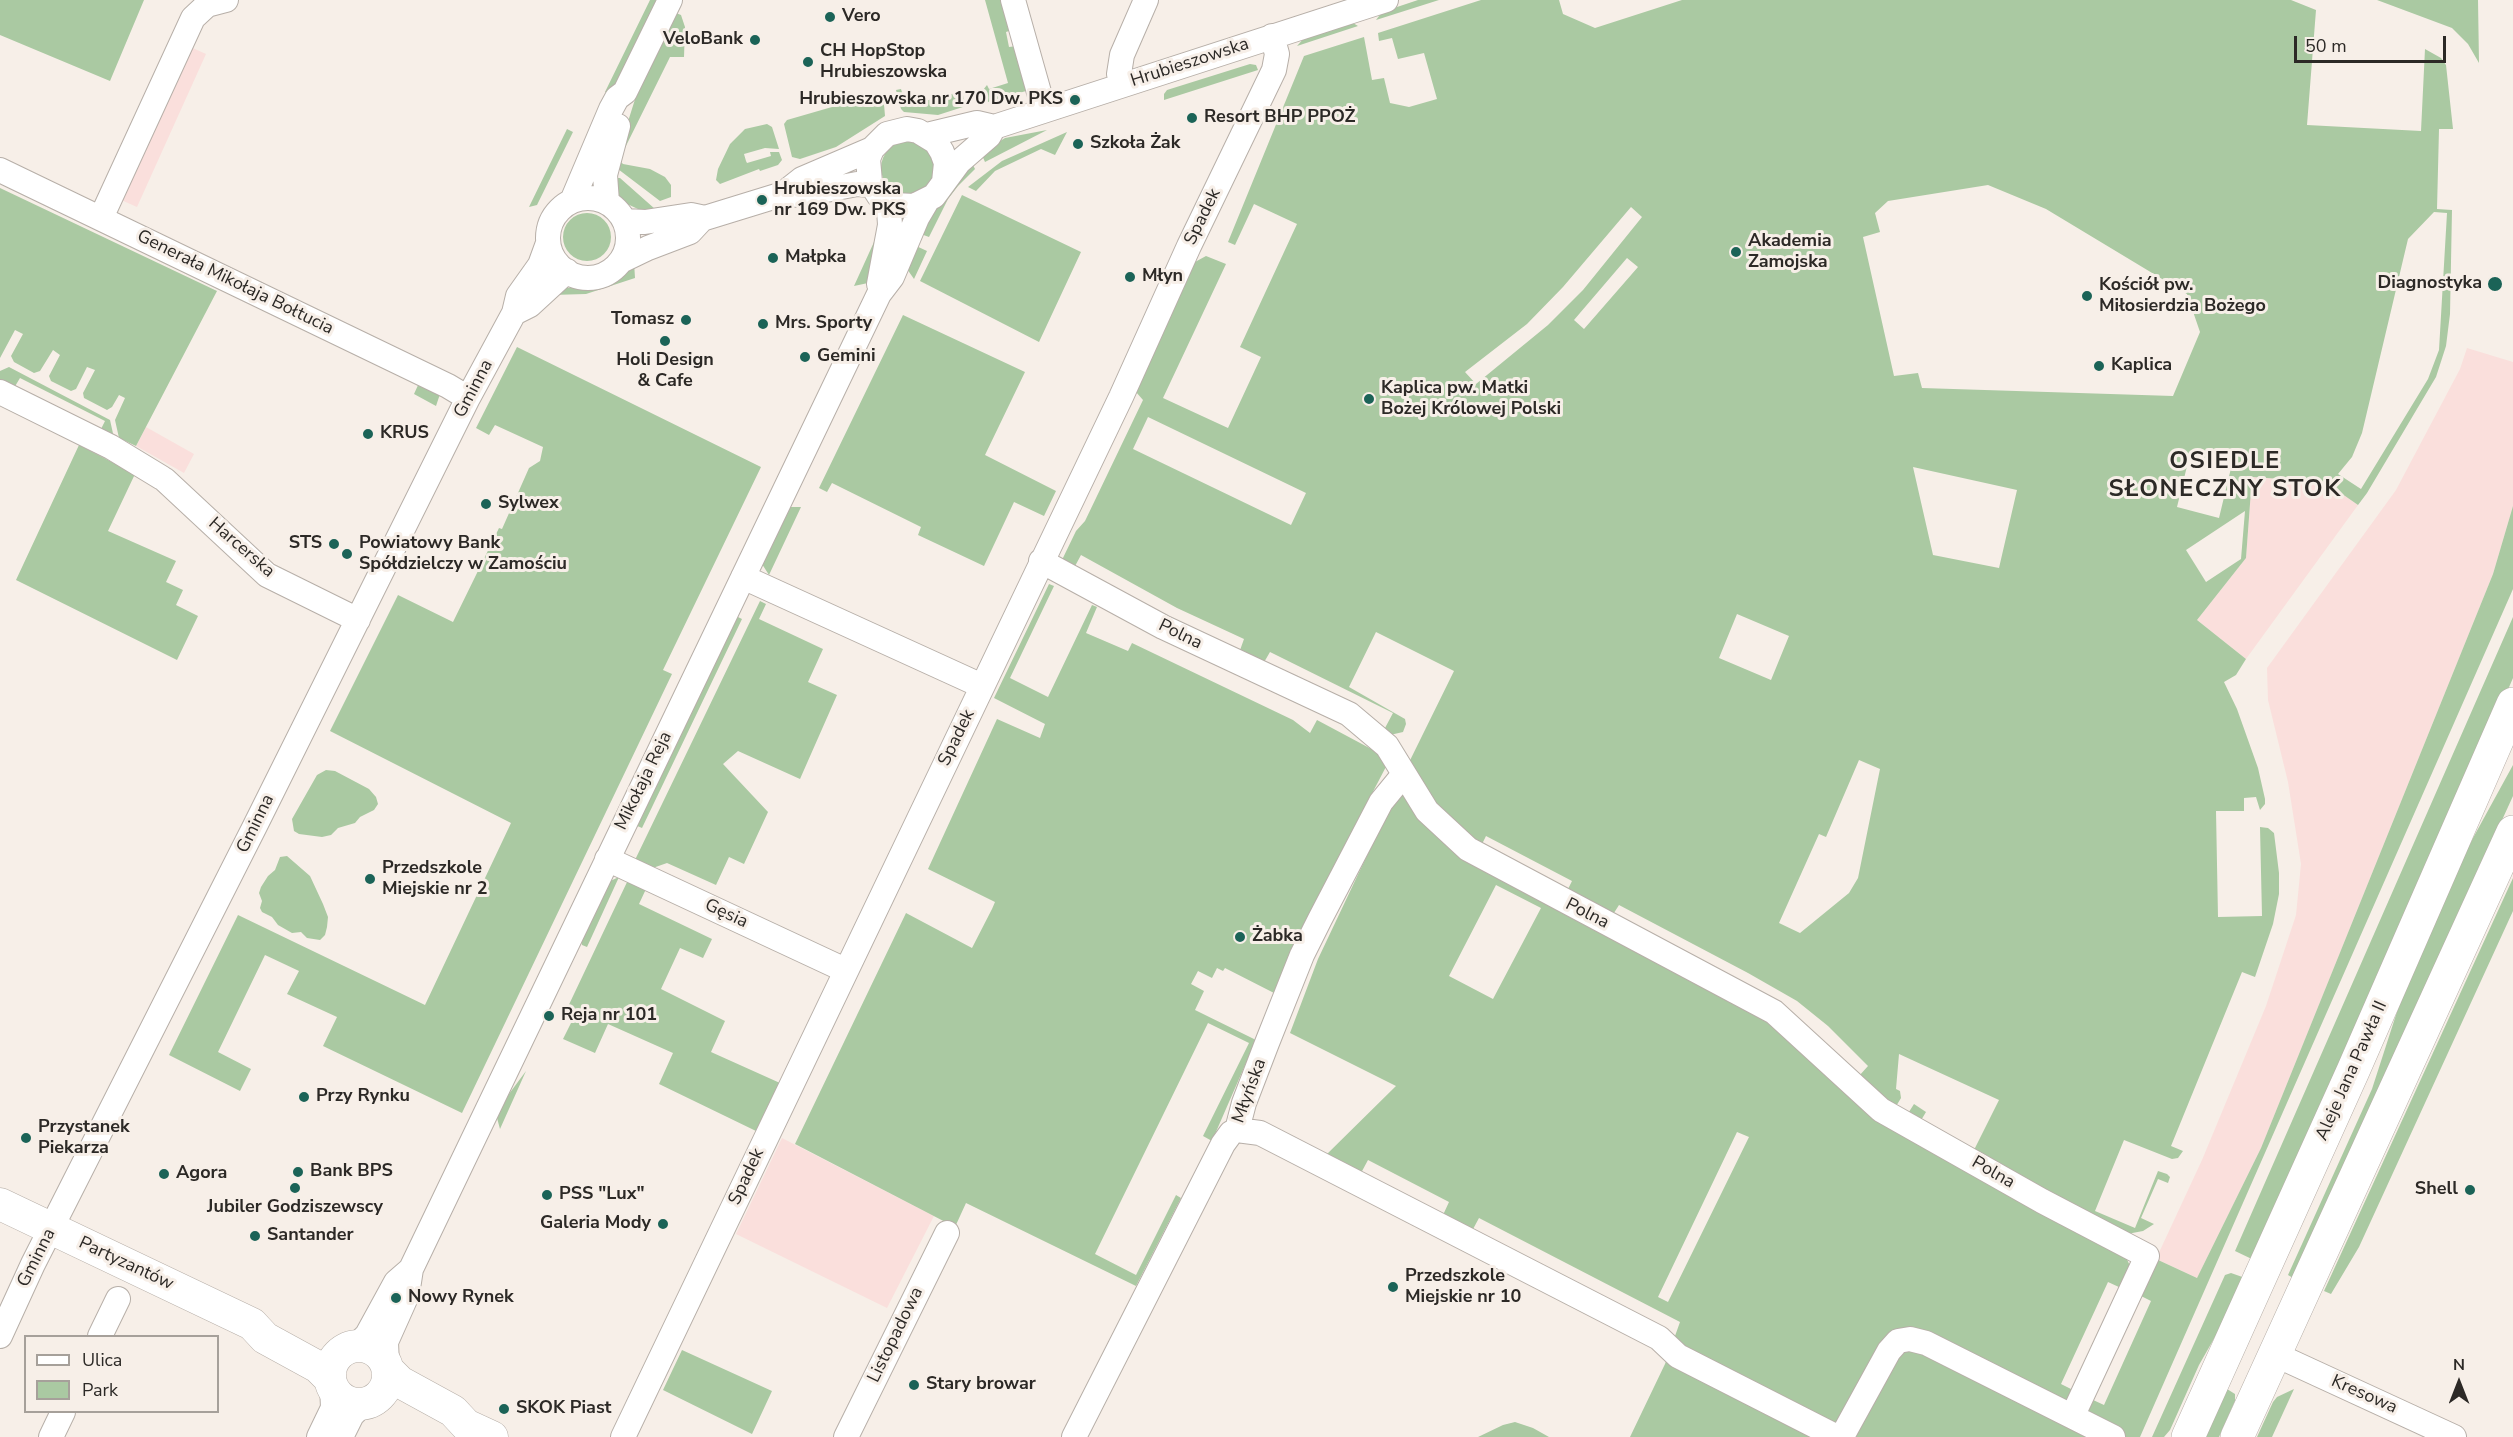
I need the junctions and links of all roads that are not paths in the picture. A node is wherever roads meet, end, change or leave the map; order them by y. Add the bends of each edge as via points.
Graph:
1 (226, 0) edge
2 (670, 0) edge
3 (1013, 0) edge
4 (1146, 0) edge
5 (1386, 0) edge
6 (1272, 36) junction
7 (1122, 84) junction
8 (625, 92) junction
9 (1044, 110) junction
10 (994, 127) junction
11 (927, 135) junction
12 (872, 149) junction
13 (0, 170) edge
14 (944, 182) junction
15 (878, 193) junction
16 (783, 194) junction
17 (572, 201) junction
18 (927, 201) junction
19 (607, 202) junction
20 (101, 218) junction
21 (703, 218) junction
22 (625, 221) junction
23 (548, 243) junction
24 (621, 261) junction
25 (567, 272) junction
26 (879, 294) junction
27 (514, 313) junction
28 (0, 392) edge
29 (468, 398) junction
30 (1041, 561) junction
31 (743, 577) junction
32 (358, 620) junction
33 (982, 686) junction
34 (2513, 704) edge
35 (1404, 774) junction
36 (2513, 832) edge
37 (607, 859) junction
38 (845, 970) junction
39 (1237, 1130) junction
40 (0, 1204) edge
41 (52, 1228) junction
42 (947, 1233) dead end
43 (411, 1269) junction
44 (118, 1299) dead end
45 (252, 1324) junction
46 (100, 1335) edge
47 (2234, 1335) junction
48 (0, 1336) edge
49 (353, 1346) junction
50 (2274, 1354) junction
51 (387, 1368) junction
52 (331, 1382) junction
53 (367, 1403) junction
54 (63, 1413) edge
55 (2073, 1415) junction
56 (479, 1431) edge
57 (51, 1437) edge
58 (319, 1437) edge
59 (340, 1437) edge
60 (623, 1437) edge
61 (846, 1437) edge
62 (1074, 1437) edge
63 (2113, 1437) edge
64 (2187, 1437) edge
65 (2237, 1437) edge
66 (2454, 1437) edge

1 - 20 street via 207,5 193,18
2 - 8 street
3 - 9 street
4 - 7 street via 1122,55
5 - 6 street, Hrubieszowska
6 - 7 street, Hrubieszowska
6 - 30 street, Spadek via 1277,54 1274,70
7 - 9 street, Hrubieszowska
8 - 17 street via 611,109
8 - 19 street via 625,107 605,175
9 - 10 street, Hrubieszowska
10 - 11 street, Hrubieszowska via 977,123
10 - 14 street, Hrubieszowska
11 - 12 street via 897,130
11 - 14 street via 946,163
12 - 15 street via 867,170
12 - 16 street via 802,179
13 - 20 street, Generała Mikołaja Bołtucia
14 - 18 street
15 - 16 street via 857,184 800,195
15 - 18 street via 904,207
15 - 26 street, Mikołaja Reja via 890,218
16 - 21 street
17 - 19 street via 596,198
17 - 23 street via 553,218
18 - 26 street, Mikołaja Reja via 892,277
19 - 22 street
20 - 29 street, Generała Mikołaja Bołtucia
21 - 22 street via 691,214 645,222
21 - 24 street via 684,236
22 - 24 street via 629,242
23 - 25 street via 554,259
23 - 27 street, Gminna via 540,265 518,296
24 - 25 street via 596,277
25 - 27 street, Gminna via 526,309
26 - 31 street, Mikołaja Reja
27 - 29 street, Gminna
28 - 32 street, Harcerska via 111,447 164,479 267,574
29 - 32 street, Gminna
30 - 33 street, Spadek
30 - 35 street, Polna via 1163,627 1349,714 1387,746
31 - 33 street
31 - 37 street, Mikołaja Reja
32 - 41 street, Gminna
33 - 38 street, Spadek
34 - 47 highway, Aleje Jana Pawła II
35 - 39 street, Młyńska via 1381,802 1302,955
35 - 55 street, Polna via 1427,811 1468,849 1769,1009 1881,1110 2147,1257
36 - 50 highway
37 - 38 street, Gęsia
37 - 43 street, Mikołaja Reja
38 - 60 street, Spadek
39 - 55 street via 1270,1138 1659,1338 1678,1356 1837,1437 1845,1431 1889,1351 1898,1341 1905,1340 1926,1343
39 - 62 street, Młyńska via 1223,1144
40 - 41 main road, Partyzantów
41 - 45 main road, Partyzantów
41 - 48 street, Gminna
42 - 61 street, Listopadowa
43 - 49 street, Mikołaja Reja via 396,1282 367,1335
43 - 51 street, Mikołaja Reja via 407,1295 386,1342
44 - 46 street
45 - 49 main road, Partyzantów via 279,1327 326,1347
45 - 52 main road, Partyzantów via 265,1338 318,1367
47 - 50 highway
47 - 64 highway, Aleje Jana Pawła II
49 - 51 main road via 371,1348 383,1358
49 - 52 main road via 337,1356
50 - 65 highway
50 - 66 street, Kresowa
51 - 53 main road via 384,1389
51 - 56 main road via 400,1382 447,1406
52 - 53 main road via 345,1400
52 - 58 street via 333,1408
53 - 56 main road via 393,1402 440,1422
53 - 59 street via 352,1415
54 - 57 street
55 - 63 street

